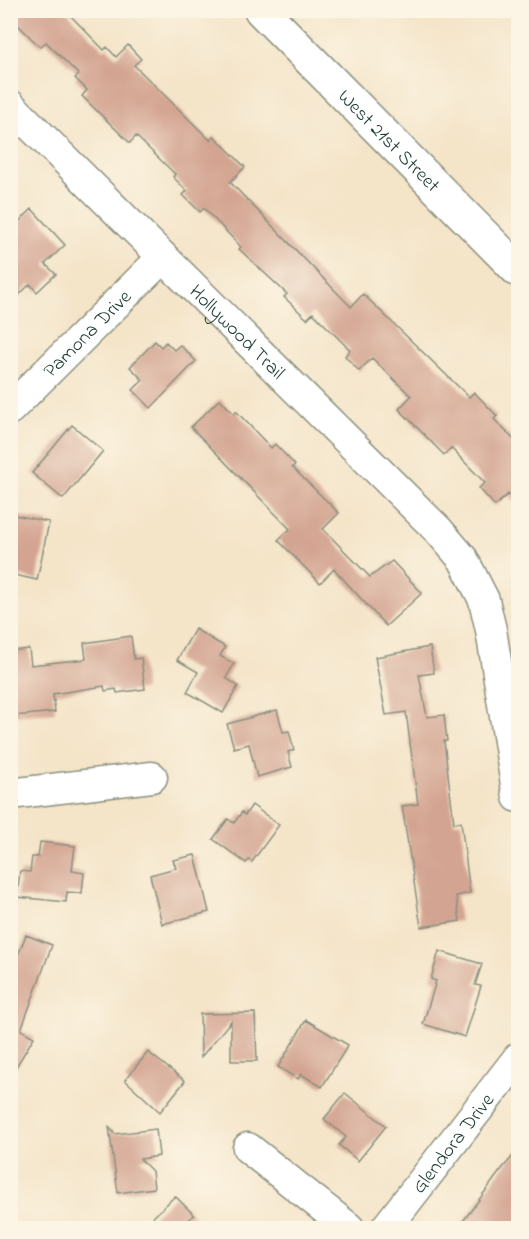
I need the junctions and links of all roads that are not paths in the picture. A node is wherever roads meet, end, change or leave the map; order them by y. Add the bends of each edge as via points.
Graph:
1 (261, 10) edge
2 (10, 105) edge
3 (163, 257) junction
4 (519, 270) edge
5 (10, 409) edge
6 (152, 777) dead end
7 (10, 794) edge
8 (519, 797) edge
9 (519, 1058) edge
10 (248, 1148) dead end
11 (349, 1228) edge
12 (386, 1228) edge

1 - 4 street, West 21st Street
2 - 3 street, Hollywood Trail
3 - 5 street, Pamona Drive
3 - 8 street, Hollywood Trail via 463,559 484,600 492,630
6 - 7 street
9 - 12 street, Glendora Drive
10 - 11 street

